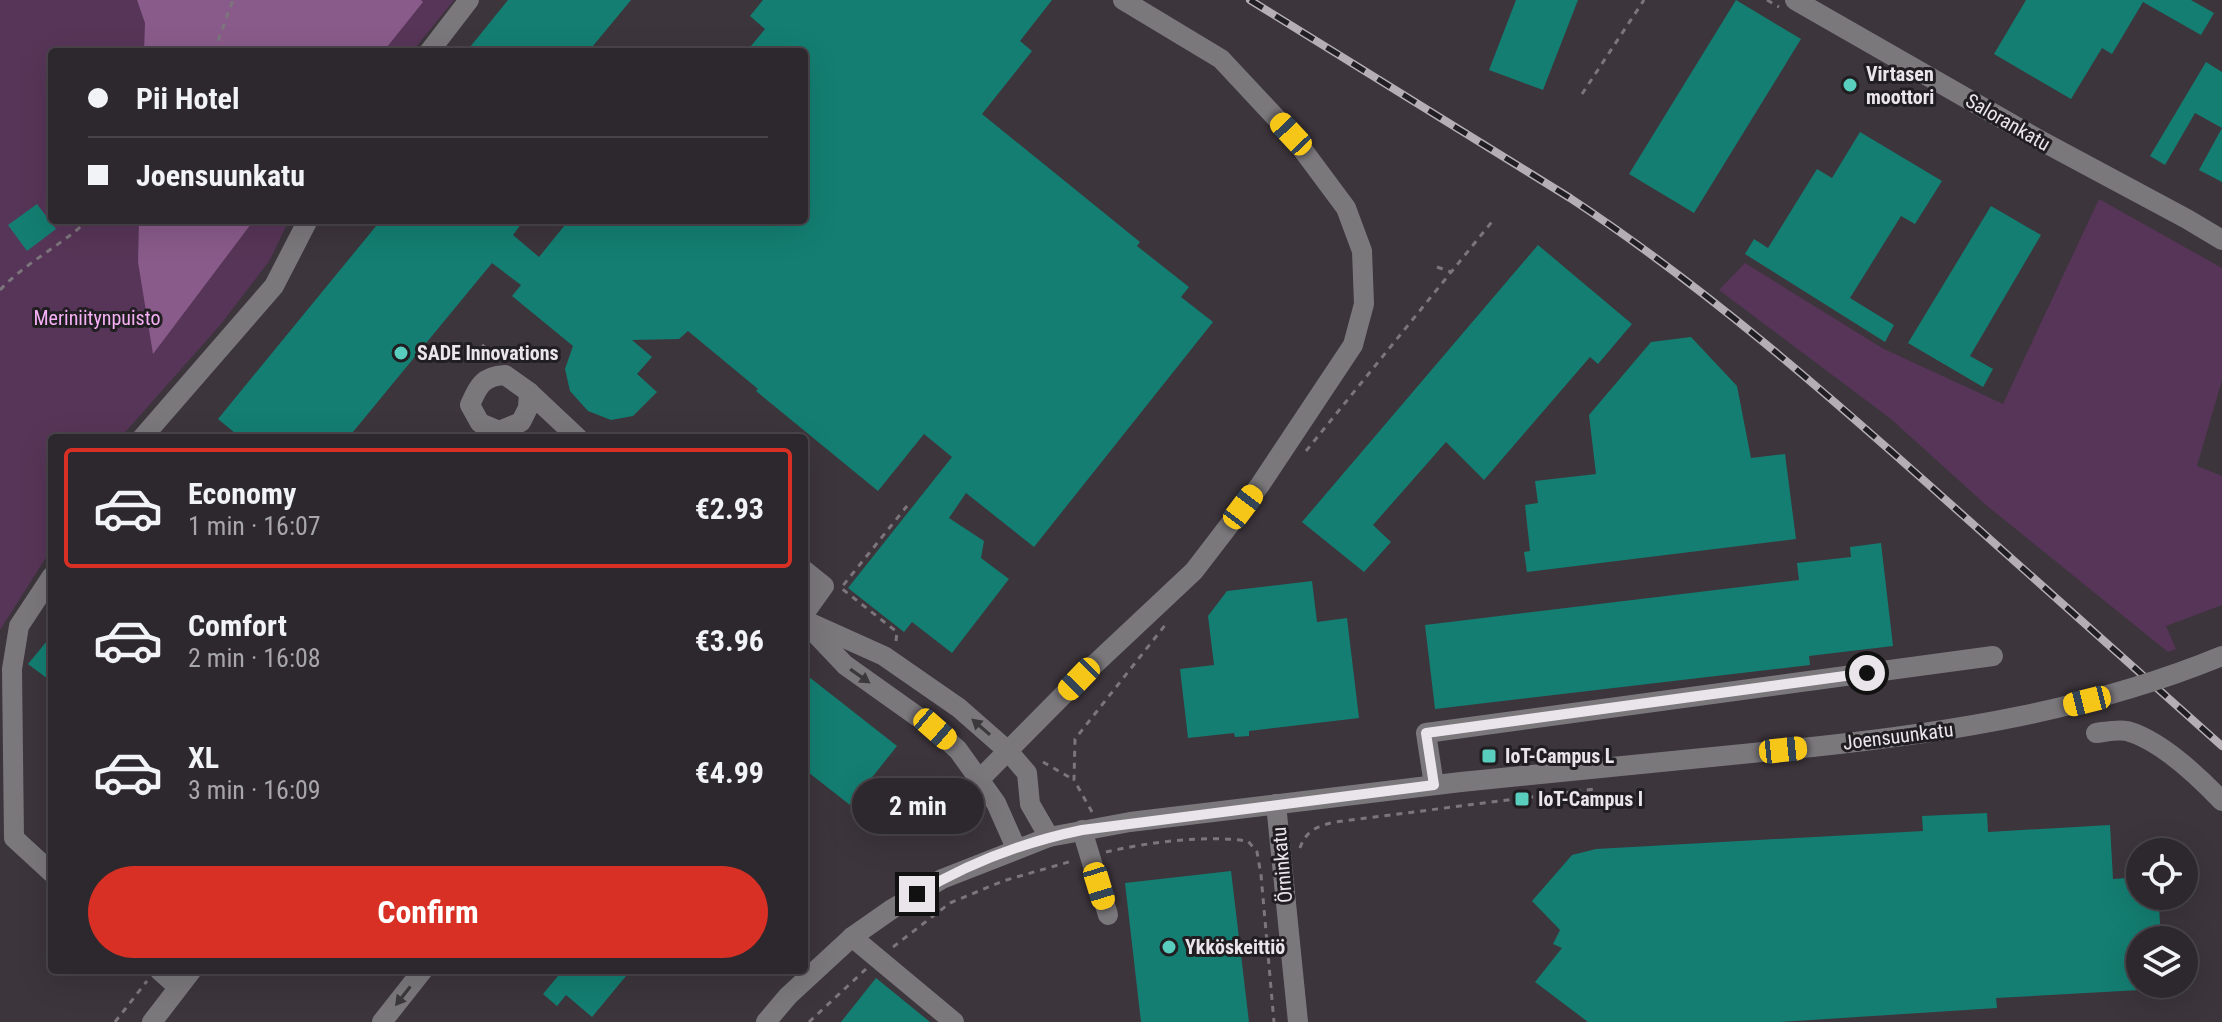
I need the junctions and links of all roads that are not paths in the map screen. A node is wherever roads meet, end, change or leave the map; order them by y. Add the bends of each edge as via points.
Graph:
1 (469, 0) edge
2 (1123, 0) edge
3 (1795, 0) edge
4 (432, 48) edge
5 (306, 224) edge
6 (2222, 240) edge
7 (529, 392) dead end
8 (145, 434) edge
9 (574, 434) edge
10 (808, 573) edge
11 (48, 582) edge
12 (808, 612) edge
13 (808, 621) edge
14 (808, 623) edge
15 (1993, 656) dead end
16 (2222, 656) edge
17 (2096, 733) dead end
18 (1008, 751) junction
19 (14, 778) junction
20 (979, 780) junction
21 (1434, 785) junction
22 (2222, 801) edge
23 (1276, 804) junction
24 (0, 811) edge
25 (1091, 828) junction
26 (1049, 837) junction
27 (1016, 848) junction
28 (48, 869) edge
29 (1108, 915) dead end
30 (852, 937) junction
31 (189, 974) edge
32 (420, 974) edge
33 (153, 975) edge
34 (178, 987) junction
35 (152, 1022) edge
36 (382, 1022) edge
37 (766, 1022) edge
38 (954, 1022) edge
39 (1298, 1022) edge

1 - 4 street
2 - 18 street via 1221,59 1291,134 1346,208 1362,251 1364,304 1353,345 1260,485 1194,571
3 - 6 street, Salorankatu
5 - 8 street via 274,286
7 - 9 street
10 - 12 street via 824,586
11 - 19 street via 19,626 12,669
18 -> 13 street via 959,708 884,656
14 -> 20 street via 845,665 958,750
15 - 21 street via 1426,733
16 - 21 street, Joensuunkatu, bridge via 2012,720 1912,736
17 - 22 street via 2124,730 2150,740
18 - 20 street
18 - 26 street via 1027,773 1030,804
19 - 24 street
19 - 28 street via 14,838
20 - 27 street
21 - 23 street, Joensuunkatu
23 - 25 street, Joensuunkatu
23 - 39 street, Örninkatu
25 - 26 street, Joensuunkatu
25 - 29 street via 1090,856
26 - 27 street, Joensuunkatu
27 - 30 street, Joensuunkatu via 942,879
30 - 37 street, Joensuunkatu
30 - 38 street
31 - 34 street
32 -> 36 street
33 - 34 street
34 - 35 street

